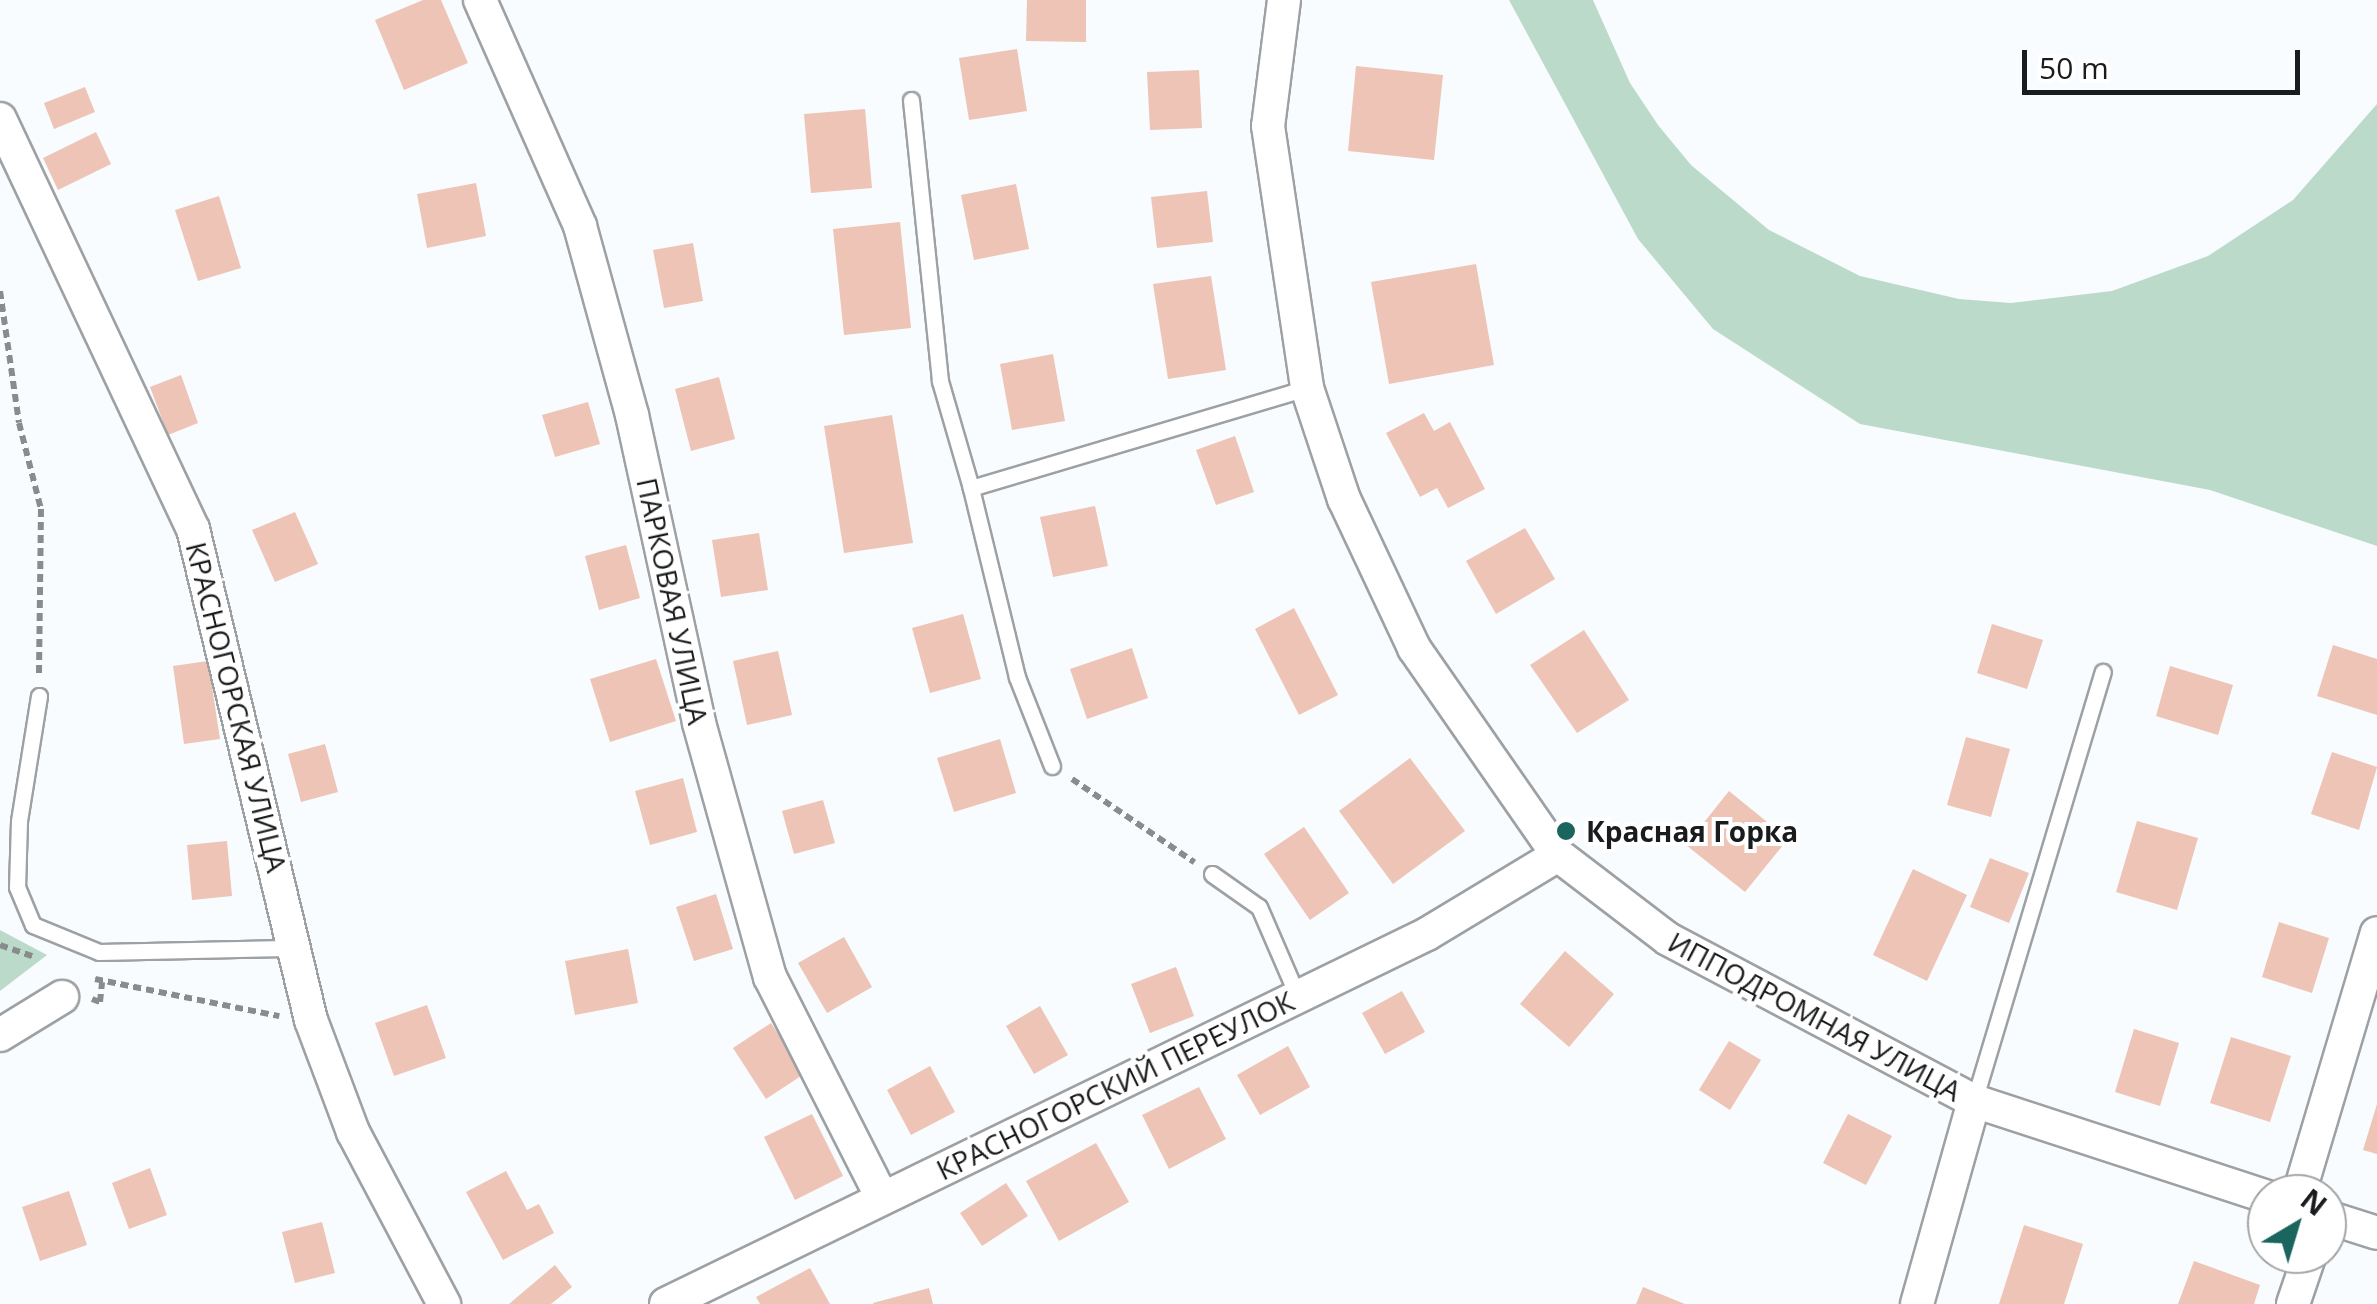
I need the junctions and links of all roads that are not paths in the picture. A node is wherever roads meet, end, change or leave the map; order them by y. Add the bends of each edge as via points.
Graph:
1 (480, 0) edge
2 (1284, 0) edge
3 (911, 100) dead end
4 (0, 119) edge
5 (1307, 388) junction
6 (972, 488) junction
7 (2102, 672) dead end
8 (38, 696) road end
9 (1052, 766) road end
10 (1558, 855) junction
11 (1212, 874) road end
12 (2377, 934) edge
13 (297, 948) junction
14 (62, 997) dead end
15 (1298, 997) junction
16 (0, 1035) edge
17 (1974, 1100) junction
18 (2304, 1174) edge
19 (2247, 1190) edge
20 (881, 1196) junction
21 (2347, 1223) edge
22 (2377, 1233) edge
23 (2303, 1274) edge
24 (444, 1304) edge
25 (666, 1304) edge
26 (1917, 1304) edge
27 (2293, 1304) edge

1 - 20 street, ПАРКОВАЯ УЛИЦА via 580,226 632,415 698,723 770,977
2 - 5 street, ИППОДРОМНАЯ УЛИЦА via 1268,126
3 - 6 lane via 940,381
4 - 13 street, КРАСНОГОРСКАЯ УЛИЦА via 193,530
5 - 6 lane
5 - 10 street, ИППОДРОМНАЯ УЛИЦА via 1344,499 1414,648
6 - 9 lane via 1017,676
7 - 17 lane
8 - 13 lane via 19,821 17,887 33,924 98,952
10 - 15 street, КРАСНОГОРСКИЙ ПЕРЕУЛОК via 1428,934
10 - 17 street, ИППОДРОМНАЯ УЛИЦА via 1668,939 1804,1017
11 - 15 lane via 1259,908
12 - 18 street
13 - 24 street, КРАСНОГОРСКАЯ УЛИЦА via 311,1020 353,1132
14 - 16 street
15 - 20 street, КРАСНОГОРСКИЙ ПЕРЕУЛОК
17 - 19 street
17 - 26 street, ИППОДРОМНАЯ УЛИЦА
20 - 25 street, КРАСНОГОРСКИЙ ПЕРЕУЛОК
21 - 22 street
23 - 27 street

